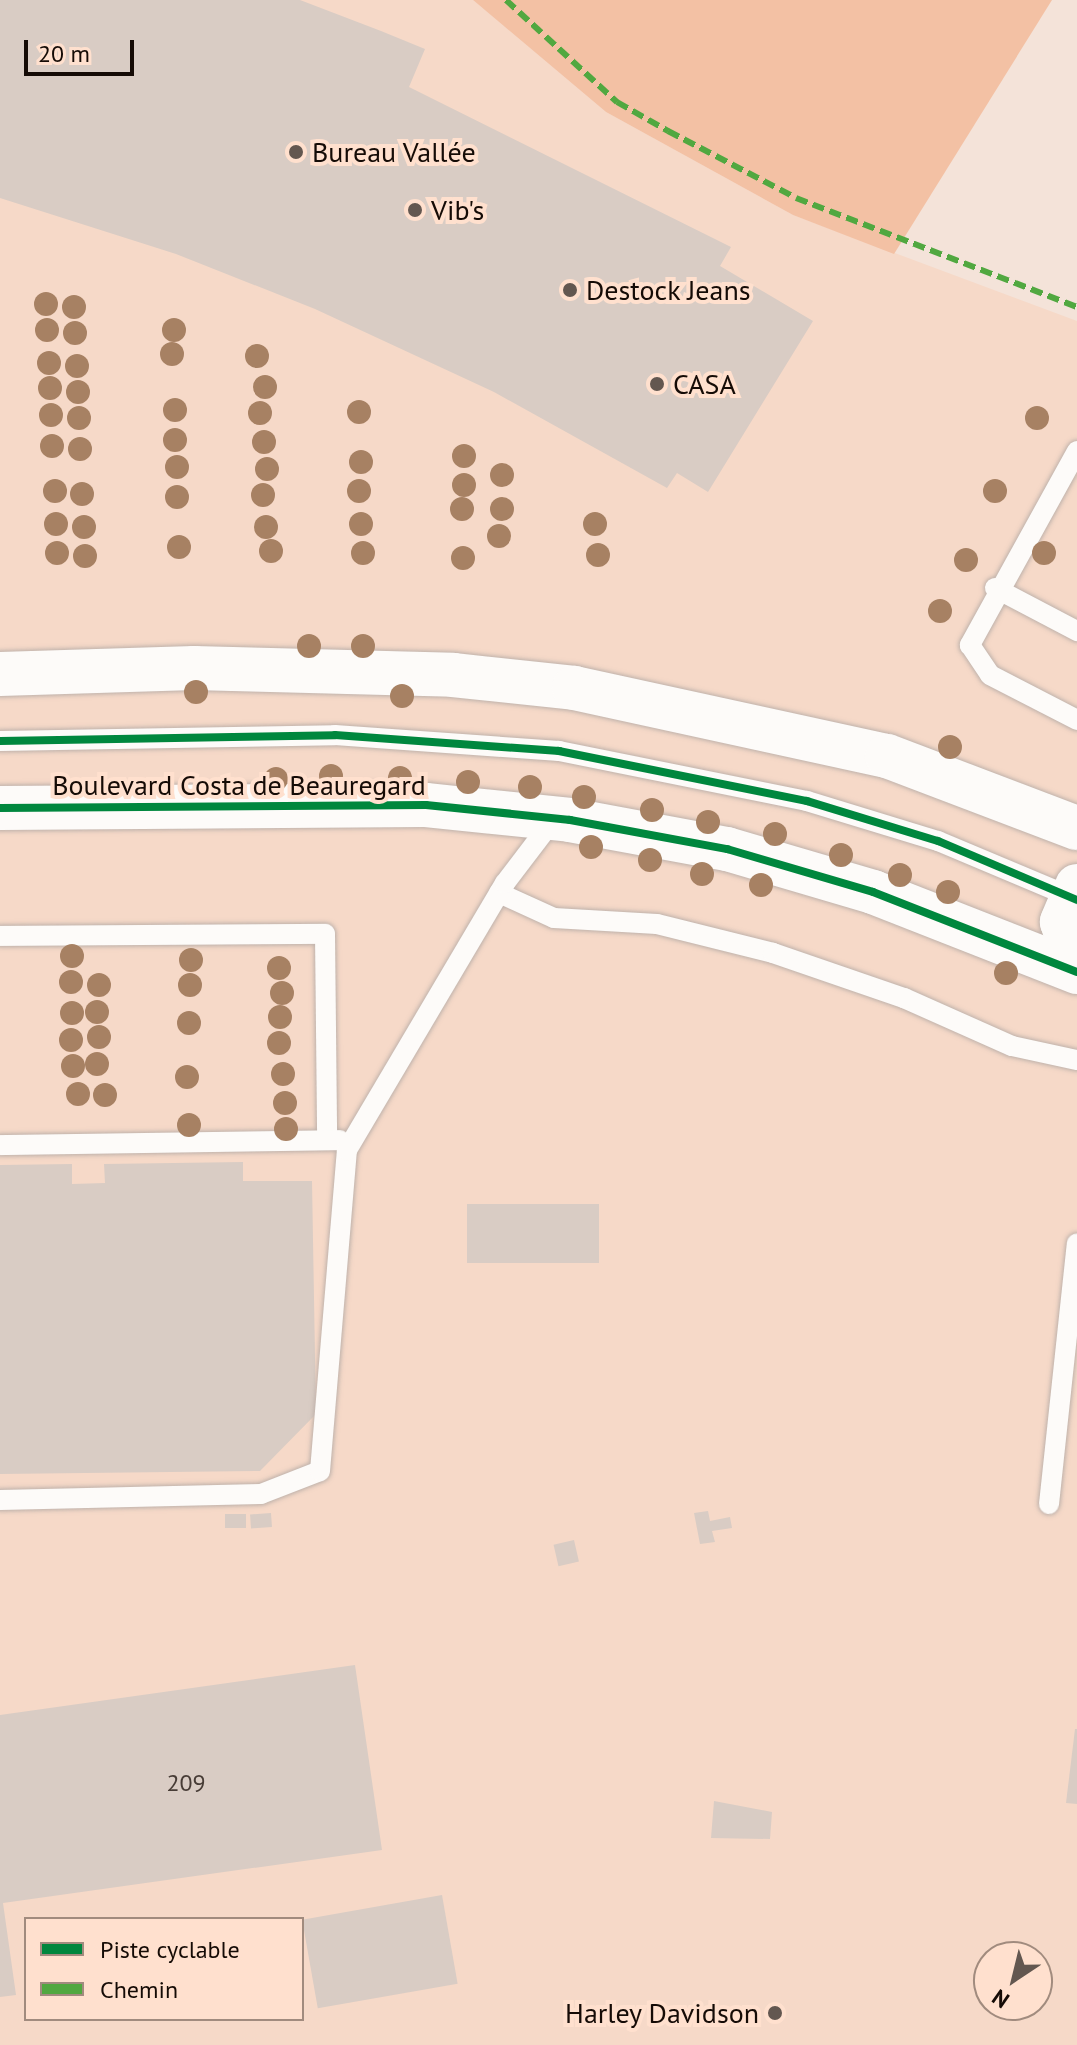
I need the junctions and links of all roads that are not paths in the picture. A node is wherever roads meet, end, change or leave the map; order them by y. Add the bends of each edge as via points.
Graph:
1 (1077, 451) edge
2 (995, 588) junction
3 (1077, 631) edge
4 (0, 674) edge
5 (1077, 720) edge
6 (0, 741) edge
7 (0, 808) edge
8 (554, 819) junction
9 (1077, 828) edge
10 (499, 893) junction
11 (1075, 894) edge
12 (0, 936) edge
13 (1077, 971) edge
14 (1077, 1060) edge
15 (327, 1140) junction
16 (353, 1140) junction
17 (0, 1145) edge
18 (1077, 1243) edge
19 (0, 1500) edge
20 (1049, 1504) dead end

1 - 2 lane
2 - 3 lane
2 - 5 lane via 970,645 990,675
4 - 9 street via 194,668 453,675 574,688 887,756
6 - 11 lane via 335,735 559,751 807,801 938,841
7 - 8 street, Boulevard Costa de Beauregard via 426,805
8 - 10 lane
8 - 13 street, Boulevard Costa de Beauregard via 727,849 829,879
10 - 14 lane via 554,918 657,924 773,953 904,998 1012,1046
10 - 16 lane
11 - 13 street, Boulevard Costa de Beauregard via 1062,922
12 - 15 lane via 325,934
15 - 16 lane
15 - 17 lane
16 - 19 lane via 320,1471 261,1494
18 - 20 lane

